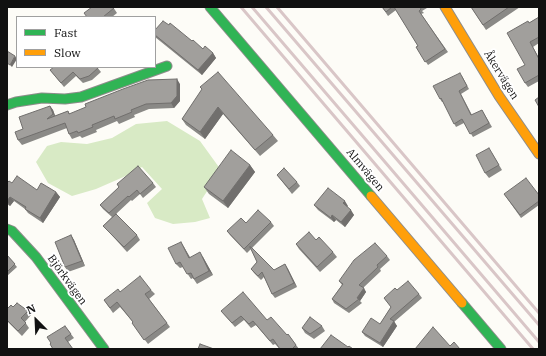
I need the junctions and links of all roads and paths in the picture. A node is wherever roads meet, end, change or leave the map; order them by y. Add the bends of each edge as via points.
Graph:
1 (210, 7) edge
2 (445, 7) edge
3 (168, 66) dead end
4 (7, 106) edge
5 (539, 154) edge
6 (7, 229) edge
7 (104, 349) edge
8 (501, 349) edge

1 - 8 street, Almvägen
2 - 5 street, Åkervägen via 499,96
3 - 4 street via 81,97 42,98
6 - 7 street, Björkvägen via 36,257

